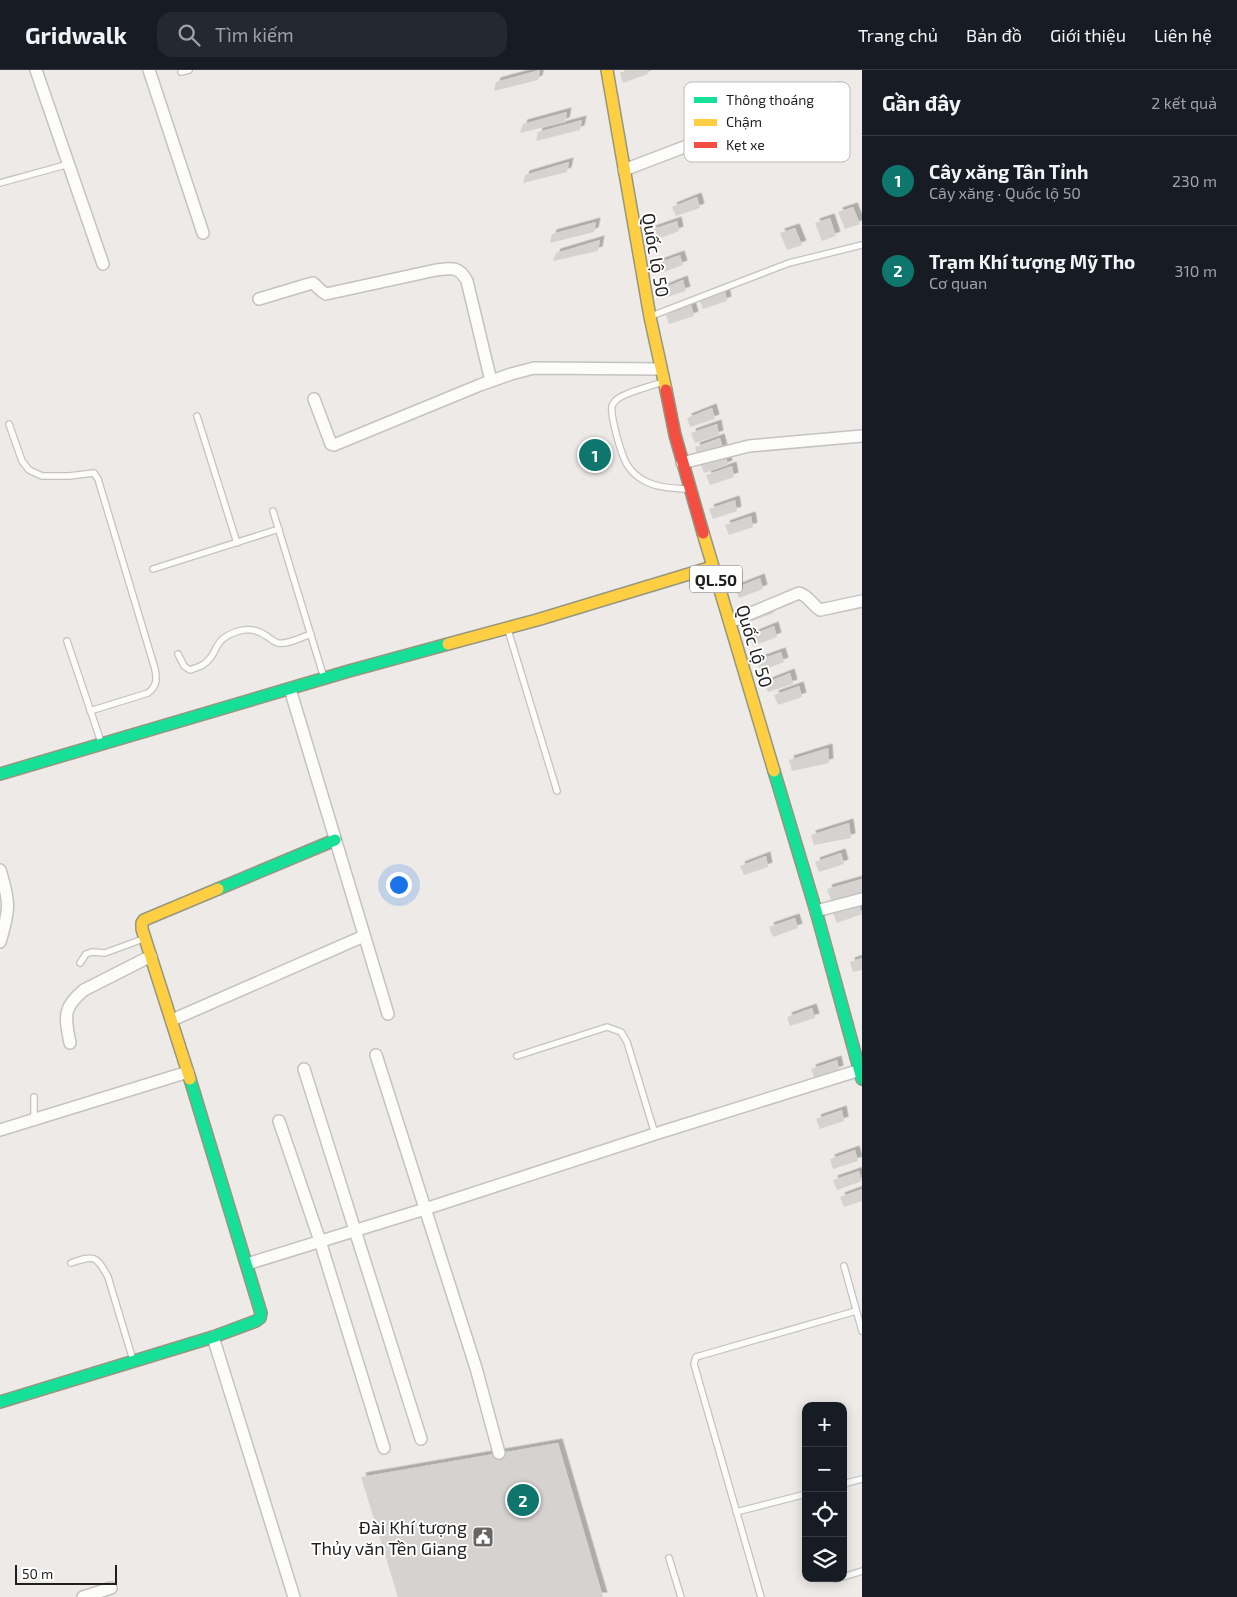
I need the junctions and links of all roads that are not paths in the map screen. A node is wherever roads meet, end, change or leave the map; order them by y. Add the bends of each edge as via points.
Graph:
1 (36, 70) edge
2 (149, 70) edge
3 (189, 70) edge
4 (607, 70) edge
5 (181, 72) dead end
6 (684, 147) edge
7 (69, 164) junction
8 (624, 170) junction
9 (0, 184) edge
10 (204, 232) dead end
11 (862, 245) edge
12 (103, 264) dead end
13 (260, 299) dead end
14 (650, 317) junction
15 (660, 369) junction
16 (491, 381) junction
17 (663, 382) junction
18 (314, 399) dead end
19 (197, 416) dead end
20 (9, 424) dead end
21 (862, 436) edge
22 (682, 463) junction
23 (689, 489) junction
24 (273, 511) dead end
25 (279, 529) junction
26 (237, 543) junction
27 (712, 567) junction
28 (153, 569) dead end
29 (862, 602) edge
30 (730, 622) junction
31 (508, 628) junction
32 (311, 634) junction
33 (67, 641) dead end
34 (178, 654) dead end
35 (324, 678) junction
36 (290, 688) junction
37 (90, 711) junction
38 (102, 744) junction
39 (0, 774) edge
40 (557, 791) dead end
41 (335, 840) junction
42 (0, 870) edge
43 (862, 899) edge
44 (816, 912) junction
45 (364, 936) junction
46 (145, 938) junction
47 (0, 942) edge
48 (151, 956) junction
49 (80, 962) dead end
50 (388, 1014) dead end
51 (172, 1020) junction
52 (70, 1042) dead end
53 (376, 1055) dead end
54 (516, 1056) dead end
55 (304, 1069) dead end
56 (188, 1072) junction
57 (861, 1075) edge
58 (34, 1097) dead end
59 (34, 1120) junction
60 (279, 1121) dead end
61 (0, 1130) edge
62 (655, 1134) junction
63 (425, 1209) junction
64 (354, 1230) junction
65 (320, 1241) junction
66 (71, 1263) dead end
67 (247, 1264) junction
68 (844, 1266) dead end
69 (856, 1311) junction
70 (862, 1331) edge
71 (213, 1338) junction
72 (133, 1362) junction
73 (0, 1402) edge
74 (421, 1439) dead end
75 (384, 1448) dead end
76 (499, 1454) dead end
77 (862, 1479) edge
78 (847, 1483) edge
79 (802, 1495) edge
80 (736, 1512) junction
81 (670, 1558) dead end
82 (862, 1572) edge
83 (847, 1576) edge
84 (111, 1588) dead end
85 (83, 1597) edge
86 (294, 1597) edge
87 (681, 1597) edge
88 (761, 1597) edge

1 - 7 street
2 - 10 street
3 - 5 lane
4 - 8 main road, Quốc lộ 50 / QL.50
6 - 8 street
7 - 9 lane
7 - 12 street
8 - 14 main road, Quốc lộ 50 / QL.50
11 - 14 lane via 789,263
13 - 16 street via 313,283 326,294 436,270 455,269 467,281
14 - 15 main road, Quốc lộ 50 / QL.50
15 - 16 street via 534,368
15 - 17 main road, Quốc lộ 50 / QL.50
16 - 18 street via 334,445
17 - 22 main road, Quốc lộ 50 / QL.50
17 - 23 lane via 616,400 612,406 614,427 627,466 637,476 661,486
19 - 26 lane
20 - 37 lane via 22,461 29,470 42,476 94,473 98,479 155,668 157,680 148,693
21 - 22 street via 749,446
22 - 23 main road, Quốc lộ 50 / QL.50
23 - 27 main road, Quốc lộ 50 / QL.50
24 - 25 lane
25 - 26 lane
25 - 32 lane
26 - 28 lane
27 - 30 main road, Quốc lộ 50 / QL.50
27 - 31 main road
29 - 30 street via 820,610 810,598 799,593
30 - 44 main road, Quốc lộ 50 / QL.50
31 - 35 main road
31 - 40 lane
32 - 34 lane via 283,643 261,632 240,631 224,637 205,664 190,670
32 - 35 lane
33 - 37 lane
35 - 36 main road
36 - 38 main road
36 - 41 street
37 - 38 lane
38 - 39 main road
41 - 45 street
41 - 46 main road via 144,920
42 - 47 street via 8,901 8,915
43 - 44 street
44 - 57 main road, Quốc lộ 50 / QL.50
45 - 50 street
45 - 51 street
46 - 48 main road
46 - 49 lane via 105,952 86,954
48 - 51 main road
48 - 52 street via 77,996 65,1014
51 - 56 main road
53 - 63 street
54 - 62 lane via 607,1027 621,1032 627,1042
55 - 64 street
56 - 59 street
56 - 67 main road
57 - 62 street
58 - 59 lane
59 - 61 street
60 - 65 street
62 - 63 street
63 - 64 street
63 - 76 street via 476,1368
64 - 65 street
64 - 74 street
65 - 67 street
65 - 75 street
66 - 72 lane via 88,1257 102,1267 108,1277
67 - 71 main road via 260,1318
68 - 69 lane
69 - 70 lane
69 - 80 lane via 696,1357 694,1364
71 - 72 main road
71 - 86 street
72 - 73 main road
77 - 78 lane
79 - 80 lane
80 - 88 lane
81 - 87 lane
82 - 83 lane
84 - 85 street

